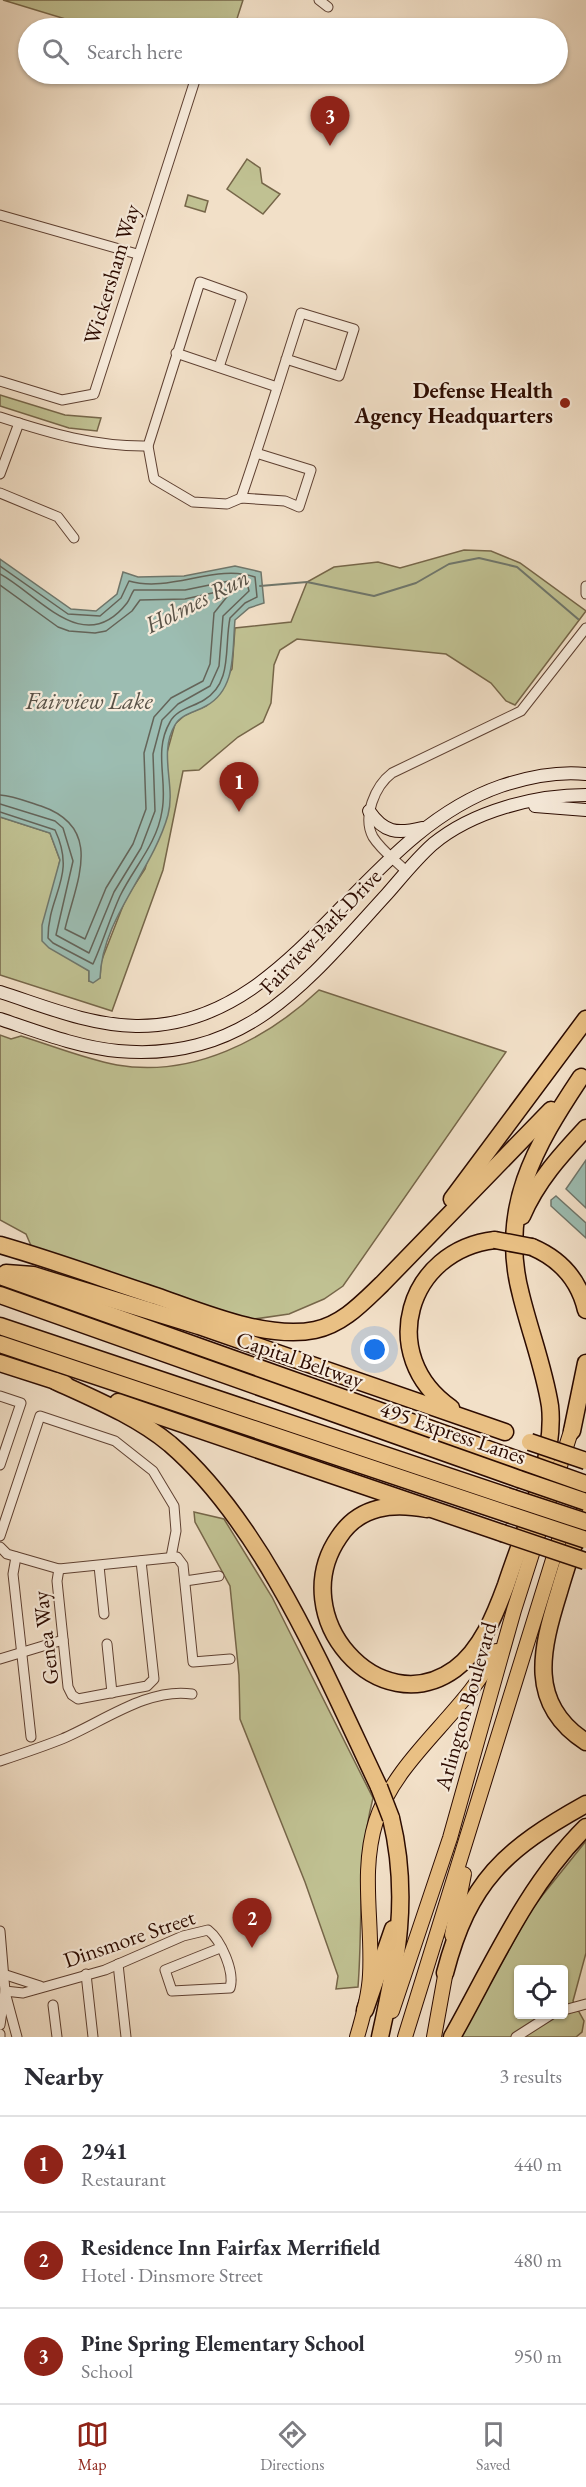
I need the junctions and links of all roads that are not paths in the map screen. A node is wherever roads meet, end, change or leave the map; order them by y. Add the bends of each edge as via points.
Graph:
1 (319, 0) edge
2 (328, 7) dead end
3 (194, 84) edge
4 (0, 215) edge
5 (137, 254) junction
6 (176, 353) junction
7 (286, 359) junction
8 (219, 367) junction
9 (0, 381) edge
10 (277, 387) junction
11 (0, 417) edge
12 (19, 423) junction
13 (148, 446) junction
14 (256, 453) junction
15 (0, 474) edge
16 (0, 493) edge
17 (241, 498) junction
18 (74, 538) dead end
19 (586, 586) edge
20 (586, 594) edge
21 (586, 628) edge
22 (586, 774) edge
23 (586, 795) edge
24 (522, 805) junction
25 (586, 810) edge
26 (369, 811) junction
27 (426, 827) junction
28 (391, 856) junction
29 (407, 872) junction
30 (0, 992) edge
31 (0, 1019) edge
32 (586, 1019) edge
33 (584, 1075) edge
34 (586, 1128) edge
35 (0, 1245) edge
36 (515, 1245) junction
37 (406, 1259) junction
38 (0, 1275) edge
39 (0, 1296) edge
40 (586, 1310) edge
41 (0, 1326) edge
42 (0, 1344) edge
43 (0, 1363) edge
44 (586, 1364) edge
45 (55, 1381) junction
46 (586, 1386) edge
47 (0, 1396) edge
48 (572, 1431) junction
49 (505, 1432) junction
50 (586, 1459) edge
51 (0, 1464) edge
52 (586, 1484) edge
53 (586, 1502) edge
54 (510, 1506) junction
55 (586, 1508) edge
56 (427, 1509) junction
57 (586, 1522) edge
58 (0, 1536) edge
59 (586, 1540) edge
60 (0, 1547) edge
61 (15, 1557) junction
62 (171, 1557) junction
63 (141, 1560) junction
64 (586, 1561) edge
65 (99, 1566) junction
66 (59, 1569) junction
67 (219, 1576) dead end
68 (185, 1581) junction
69 (514, 1611) junction
70 (104, 1614) dead end
71 (63, 1640) junction
72 (107, 1644) dead end
73 (21, 1653) junction
74 (0, 1659) edge
75 (230, 1659) dead end
76 (112, 1693) junction
77 (192, 1694) dead end
78 (31, 1737) dead end
79 (586, 1742) edge
80 (0, 1761) edge
81 (488, 1775) junction
82 (586, 1804) edge
83 (586, 1827) edge
84 (400, 1899) junction
85 (0, 1931) edge
86 (220, 1948) junction
87 (118, 1964) junction
88 (445, 1973) junction
89 (3, 1974) junction
90 (86, 1974) junction
91 (40, 1986) junction
92 (5, 1991) junction
93 (53, 2005) dead end
94 (584, 2006) edge
95 (568, 2009) edge
96 (365, 2010) junction
97 (544, 2019) edge
98 (0, 2025) edge
99 (17, 2037) edge
100 (57, 2037) edge
101 (93, 2037) edge
102 (125, 2037) edge
103 (357, 2037) edge
104 (382, 2037) edge
105 (405, 2037) edge
106 (434, 2037) edge
107 (452, 2037) edge
108 (516, 2037) edge

1 - 2 street
3 - 5 street, Wickersham Way
4 - 5 street
5 - 9 street, Wickersham Way via 94,394 62,400
6 - 8 street
6 - 8 street via 200,282 242,297
6 - 13 street
7 - 7 street via 301,313 354,329 339,376
7 - 10 street
8 - 10 street
10 - 14 street
11 - 12 street
12 - 13 street via 106,446
12 - 15 street
13 - 17 street via 154,479 193,502 227,504
14 - 17 street
14 - 17 street via 311,470 299,507 285,501
16 - 18 street via 58,517
19 - 20 street
21 - 26 street via 521,711 392,773 382,780
22 - 27 main road, Fairview Park Drive via 512,783 473,796
23 - 24 main road, Fairview Park Drive
24 - 25 main road
24 - 29 main road, Fairview Park Drive via 464,824 432,845
26 - 27 main road via 380,825 396,832
26 - 28 street via 372,835
27 - 28 main road, Fairview Park Drive
28 - 29 street
28 - 30 main road, Fairview Park Drive via 280,968 250,992 207,1015 160,1024 115,1025 79,1018
29 - 31 main road, Fairview Park Drive via 297,991 264,1017 229,1034 171,1050 120,1051 72,1043
32 - 37 highway
33 - 36 highway via 545,1133 526,1173 517,1210
33 - 37 highway
34 - 36 highway via 539,1182 522,1215
35 - 37 highway via 222,1318 297,1331 335,1324
36 - 56 highway via 520,1293 548,1395 548,1454 500,1601 485,1634 463,1662 445,1675 424,1682 395,1681 369,1671 340,1644 326,1618 322,1580 332,1547 359,1516 394,1505
38 - 49 highway via 33,1275 177,1319
38 - 52 highway, Capital Beltway, bridge
39 - 53 highway, 495 Express Lanes, bridge
40 - 49 highway, bridge via 568,1272 532,1247 495,1240 464,1248 430,1273 413,1301 408,1342 419,1375 433,1394 465,1417
41 - 54 highway, 495 Express Lanes
42 - 54 highway
43 - 45 highway
44 - 48 highway
45 - 56 highway
45 - 84 highway, bridge via 119,1411 169,1443 227,1504 282,1593 379,1787 391,1818 400,1861
46 - 48 main road, Arlington Boulevard
47 - 51 street via 21,1403
48 - 69 main road, Arlington Boulevard
49 - 50 highway, bridge
50 - 81 main road, Arlington Boulevard
54 - 57 highway, 495 Express Lanes, bridge
54 - 59 highway, bridge
55 - 79 highway via 550,1620 543,1677 559,1719
56 - 64 highway, bridge
58 - 62 street via 40,1416 115,1441 153,1471 174,1506 176,1531
60 - 61 street
61 - 66 street
61 - 73 street via 13,1574
62 - 63 street
62 - 68 street via 181,1560
63 - 65 street
63 - 76 street via 154,1679 147,1686
65 - 66 street
65 - 70 street
66 - 71 street, Genea Way
67 - 68 street
68 - 75 street via 193,1662
69 - 96 main road via 484,1672 398,1780 377,1820 367,1872 370,1975
69 - 104 main road, Arlington Boulevard via 450,1838
71 - 73 street
71 - 76 street, Genea Way via 72,1695 78,1699
72 - 76 street
73 - 74 street
73 - 78 street
77 - 80 street via 175,1692 147,1701 62,1739
81 - 88 main road
81 - 105 main road, Arlington Boulevard
82 - 88 highway via 531,1838 491,1872 462,1918
83 - 107 highway via 534,1892
84 - 96 highway via 391,1938
84 - 104 highway via 399,1950
85 - 89 street
86 - 86 street, Dinsmore Street via 232,1981 230,1988 172,1991 165,1970
86 - 87 street, Dinsmore Street via 213,1934 200,1930
87 - 90 street, Dinsmore Street
87 - 102 street
88 - 106 main road
89 - 91 street, Dinsmore Street
89 - 92 street
90 - 91 street, Dinsmore Street
90 - 101 street
91 - 92 street, Dinsmore Street via 23,1993
92 - 98 street
92 - 99 street
93 - 100 street
94 - 95 street
96 - 103 main road
97 - 108 street

